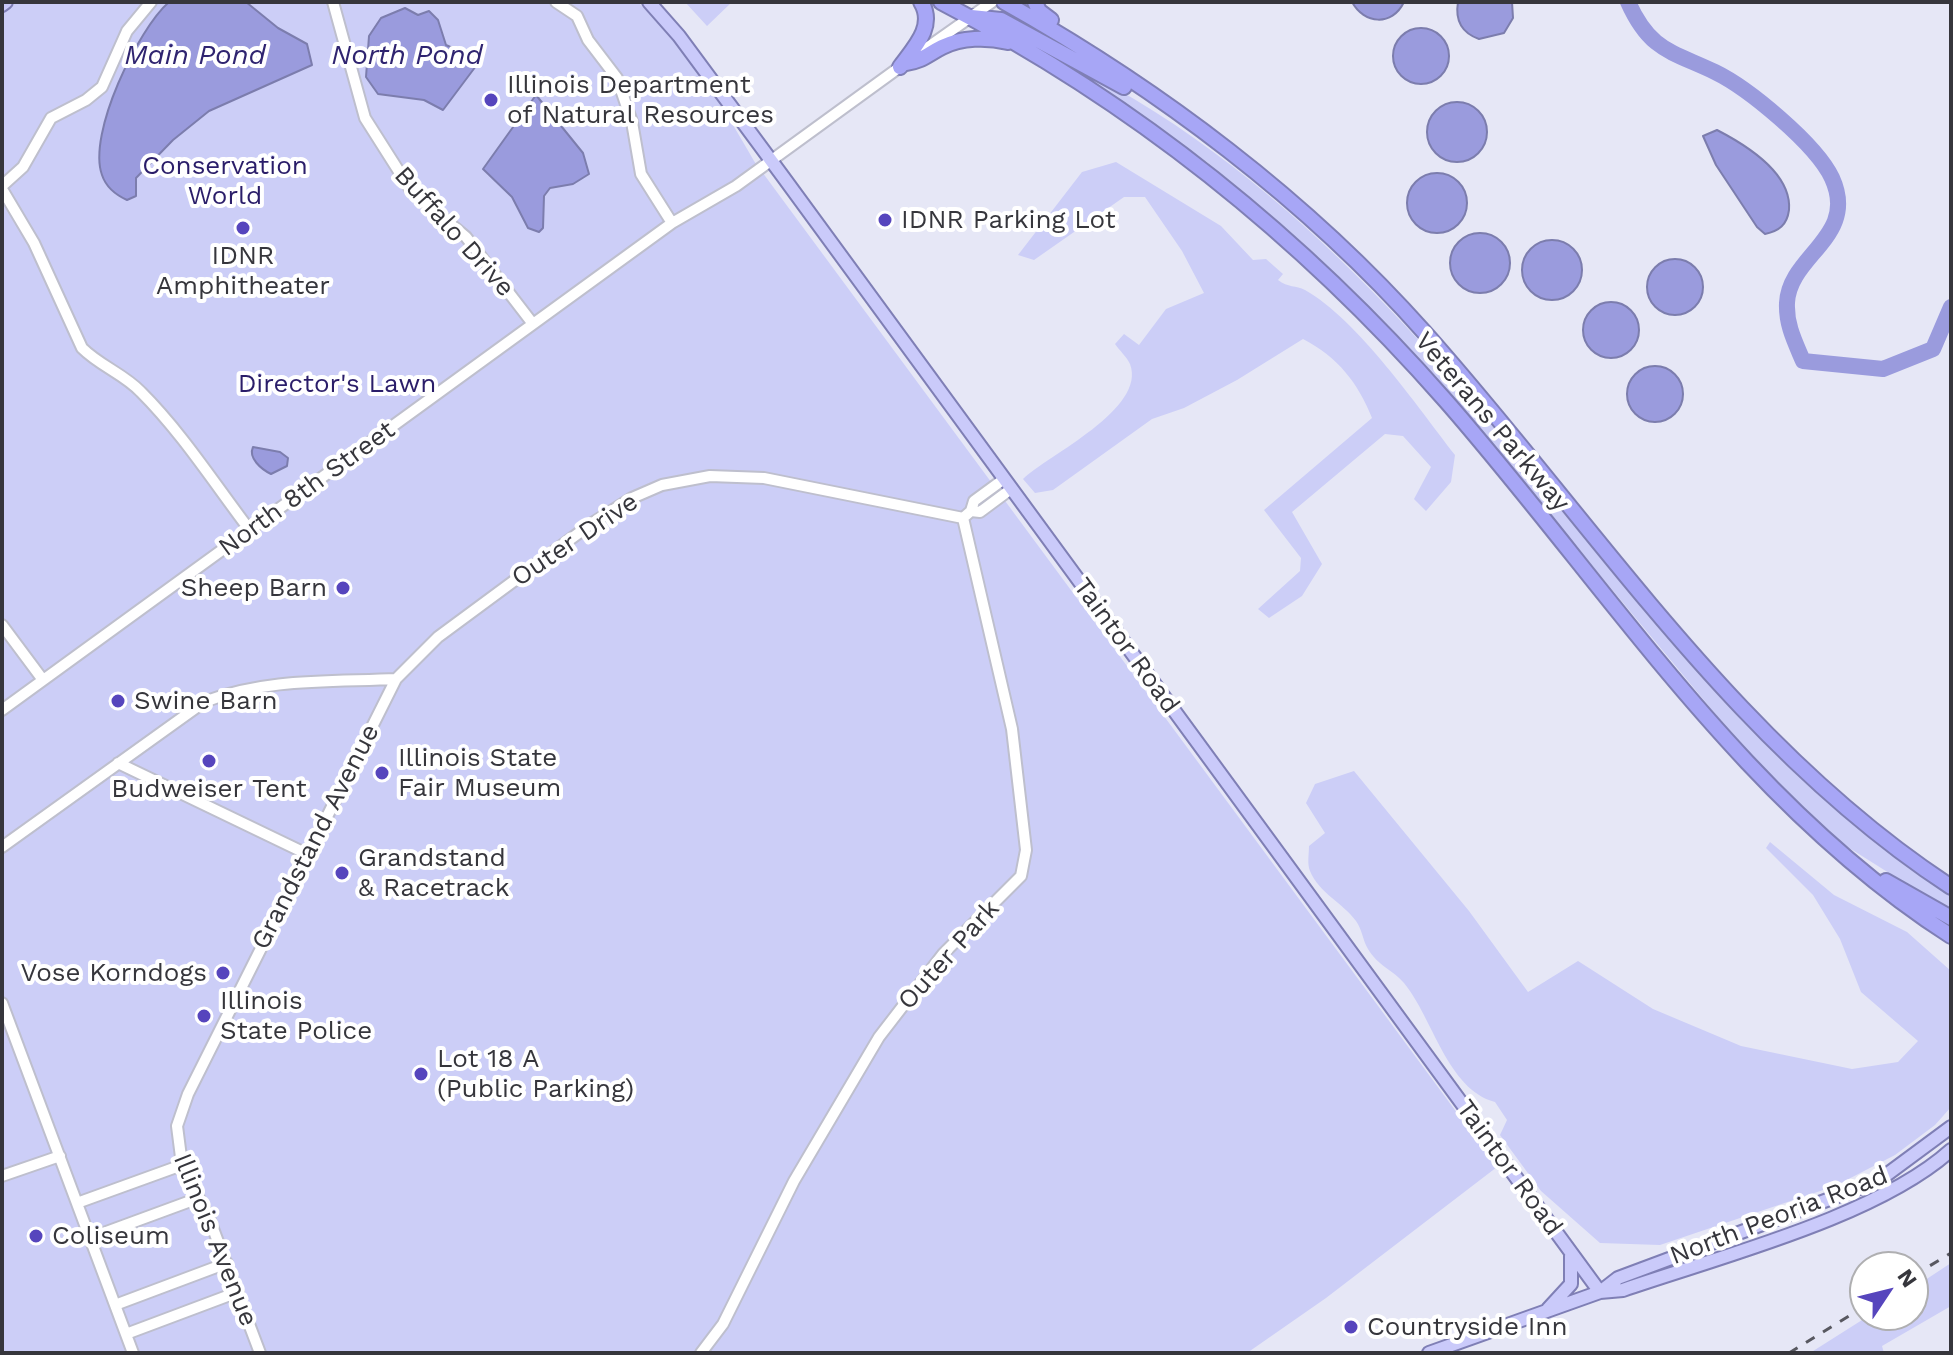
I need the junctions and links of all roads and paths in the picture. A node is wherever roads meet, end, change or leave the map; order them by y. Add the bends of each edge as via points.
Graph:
1 (151, 2) edge
2 (333, 2) edge
3 (556, 2) edge
4 (649, 2) edge
5 (921, 2) edge
6 (941, 2) edge
7 (992, 2) edge
8 (1004, 2) edge
9 (1035, 2) edge
10 (970, 17) junction
11 (1021, 45) junction
12 (903, 65) junction
13 (1144, 89) junction
14 (1159, 99) junction
15 (771, 161) junction
16 (2, 187) edge
17 (672, 223) junction
18 (533, 324) junction
19 (1008, 484) junction
20 (967, 514) junction
21 (249, 529) junction
22 (2, 625) edge
23 (396, 679) junction
24 (43, 680) junction
25 (2, 710) edge
26 (118, 763) junction
27 (2, 847) edge
28 (307, 854) junction
29 (1850, 862) junction
30 (1951, 887) edge
31 (1898, 900) junction
32 (1951, 918) edge
33 (1951, 936) edge
34 (1951, 945) edge
35 (2, 1003) edge
36 (177, 1126) joint
37 (1951, 1127) edge
38 (1951, 1150) edge
39 (60, 1156) junction
40 (182, 1165) junction
41 (2, 1176) edge
42 (196, 1199) junction
43 (77, 1203) junction
44 (90, 1238) junction
45 (1571, 1253) junction
46 (227, 1263) junction
47 (238, 1292) junction
48 (1600, 1292) junction
49 (115, 1305) junction
50 (1546, 1311) junction
51 (126, 1334) junction
52 (133, 1353) edge
53 (260, 1353) edge
54 (701, 1353) edge
55 (1429, 1353) edge

1 - 16 street via 127,31 102,87 51,118 23,167
2 - 18 street, Buffalo Drive via 365,118 375,135 412,192 466,237
3 - 17 street via 577,16 617,78 641,174
4 - 15 main road, Taintor Road
5 - 12 highway via 925,30
6 - 10 highway, Veterans Parkway
7 - 10 street, North 8th Street
8 - 13 highway, Veterans Parkway
9 - 13 highway via 1043,15 1129,69
10 - 11 highway, Veterans Parkway
10 - 12 street, North 8th Street
10 - 14 highway via 1001,20 1146,100
11 - 12 highway via 968,40
11 - 29 highway, Veterans Parkway via 1172,146 1327,276 1447,402 1756,773
12 - 15 street, North 8th Street
13 - 14 highway, Veterans Parkway
14 - 30 highway, Veterans Parkway via 1301,212 1392,298 1739,706 1848,809
15 - 17 street, North 8th Street
15 - 19 main road, Taintor Road
16 - 21 street via 82,348 148,399
17 - 18 street, North 8th Street
18 - 21 street, North 8th Street
19 - 20 street via 974,501
19 - 45 main road, Taintor Road
20 - 23 street, Outer Drive via 764,478 710,476 662,485 591,524 438,637
20 - 54 street, Outer Park via 1012,729 1026,850 1021,876 943,954 879,1037 794,1181 723,1324
21 - 24 street, North 8th Street
22 - 24 street
23 - 26 street via 299,683 223,694
23 - 28 street, Grandstand Avenue
24 - 25 street, North 8th Street
26 - 27 street
26 - 28 street
28 - 36 street, Grandstand Avenue
29 - 31 highway, Veterans Parkway
29 - 32 highway
31 - 33 highway, Veterans Parkway
31 - 34 highway
35 - 39 street
36 - 40 street, Illinois Avenue
37 - 48 main road, North Peoria Road via 1878,1181 1618,1278
38 - 48 main road, North Peoria Road via 1856,1207 1623,1290
39 - 41 street
39 - 43 street
40 - 42 street, Illinois Avenue
40 - 43 street
42 - 44 street
42 - 46 street, Illinois Avenue
43 - 44 street
44 - 49 street
45 - 48 main road, Taintor Road
45 - 50 main road via 1571,1284
46 - 47 street, Illinois Avenue
46 - 49 street
47 - 51 street
47 - 53 street, Illinois Avenue
48 - 50 main road, North Peoria Road
49 - 51 street
50 - 55 main road, North Peoria Road
51 - 52 street

